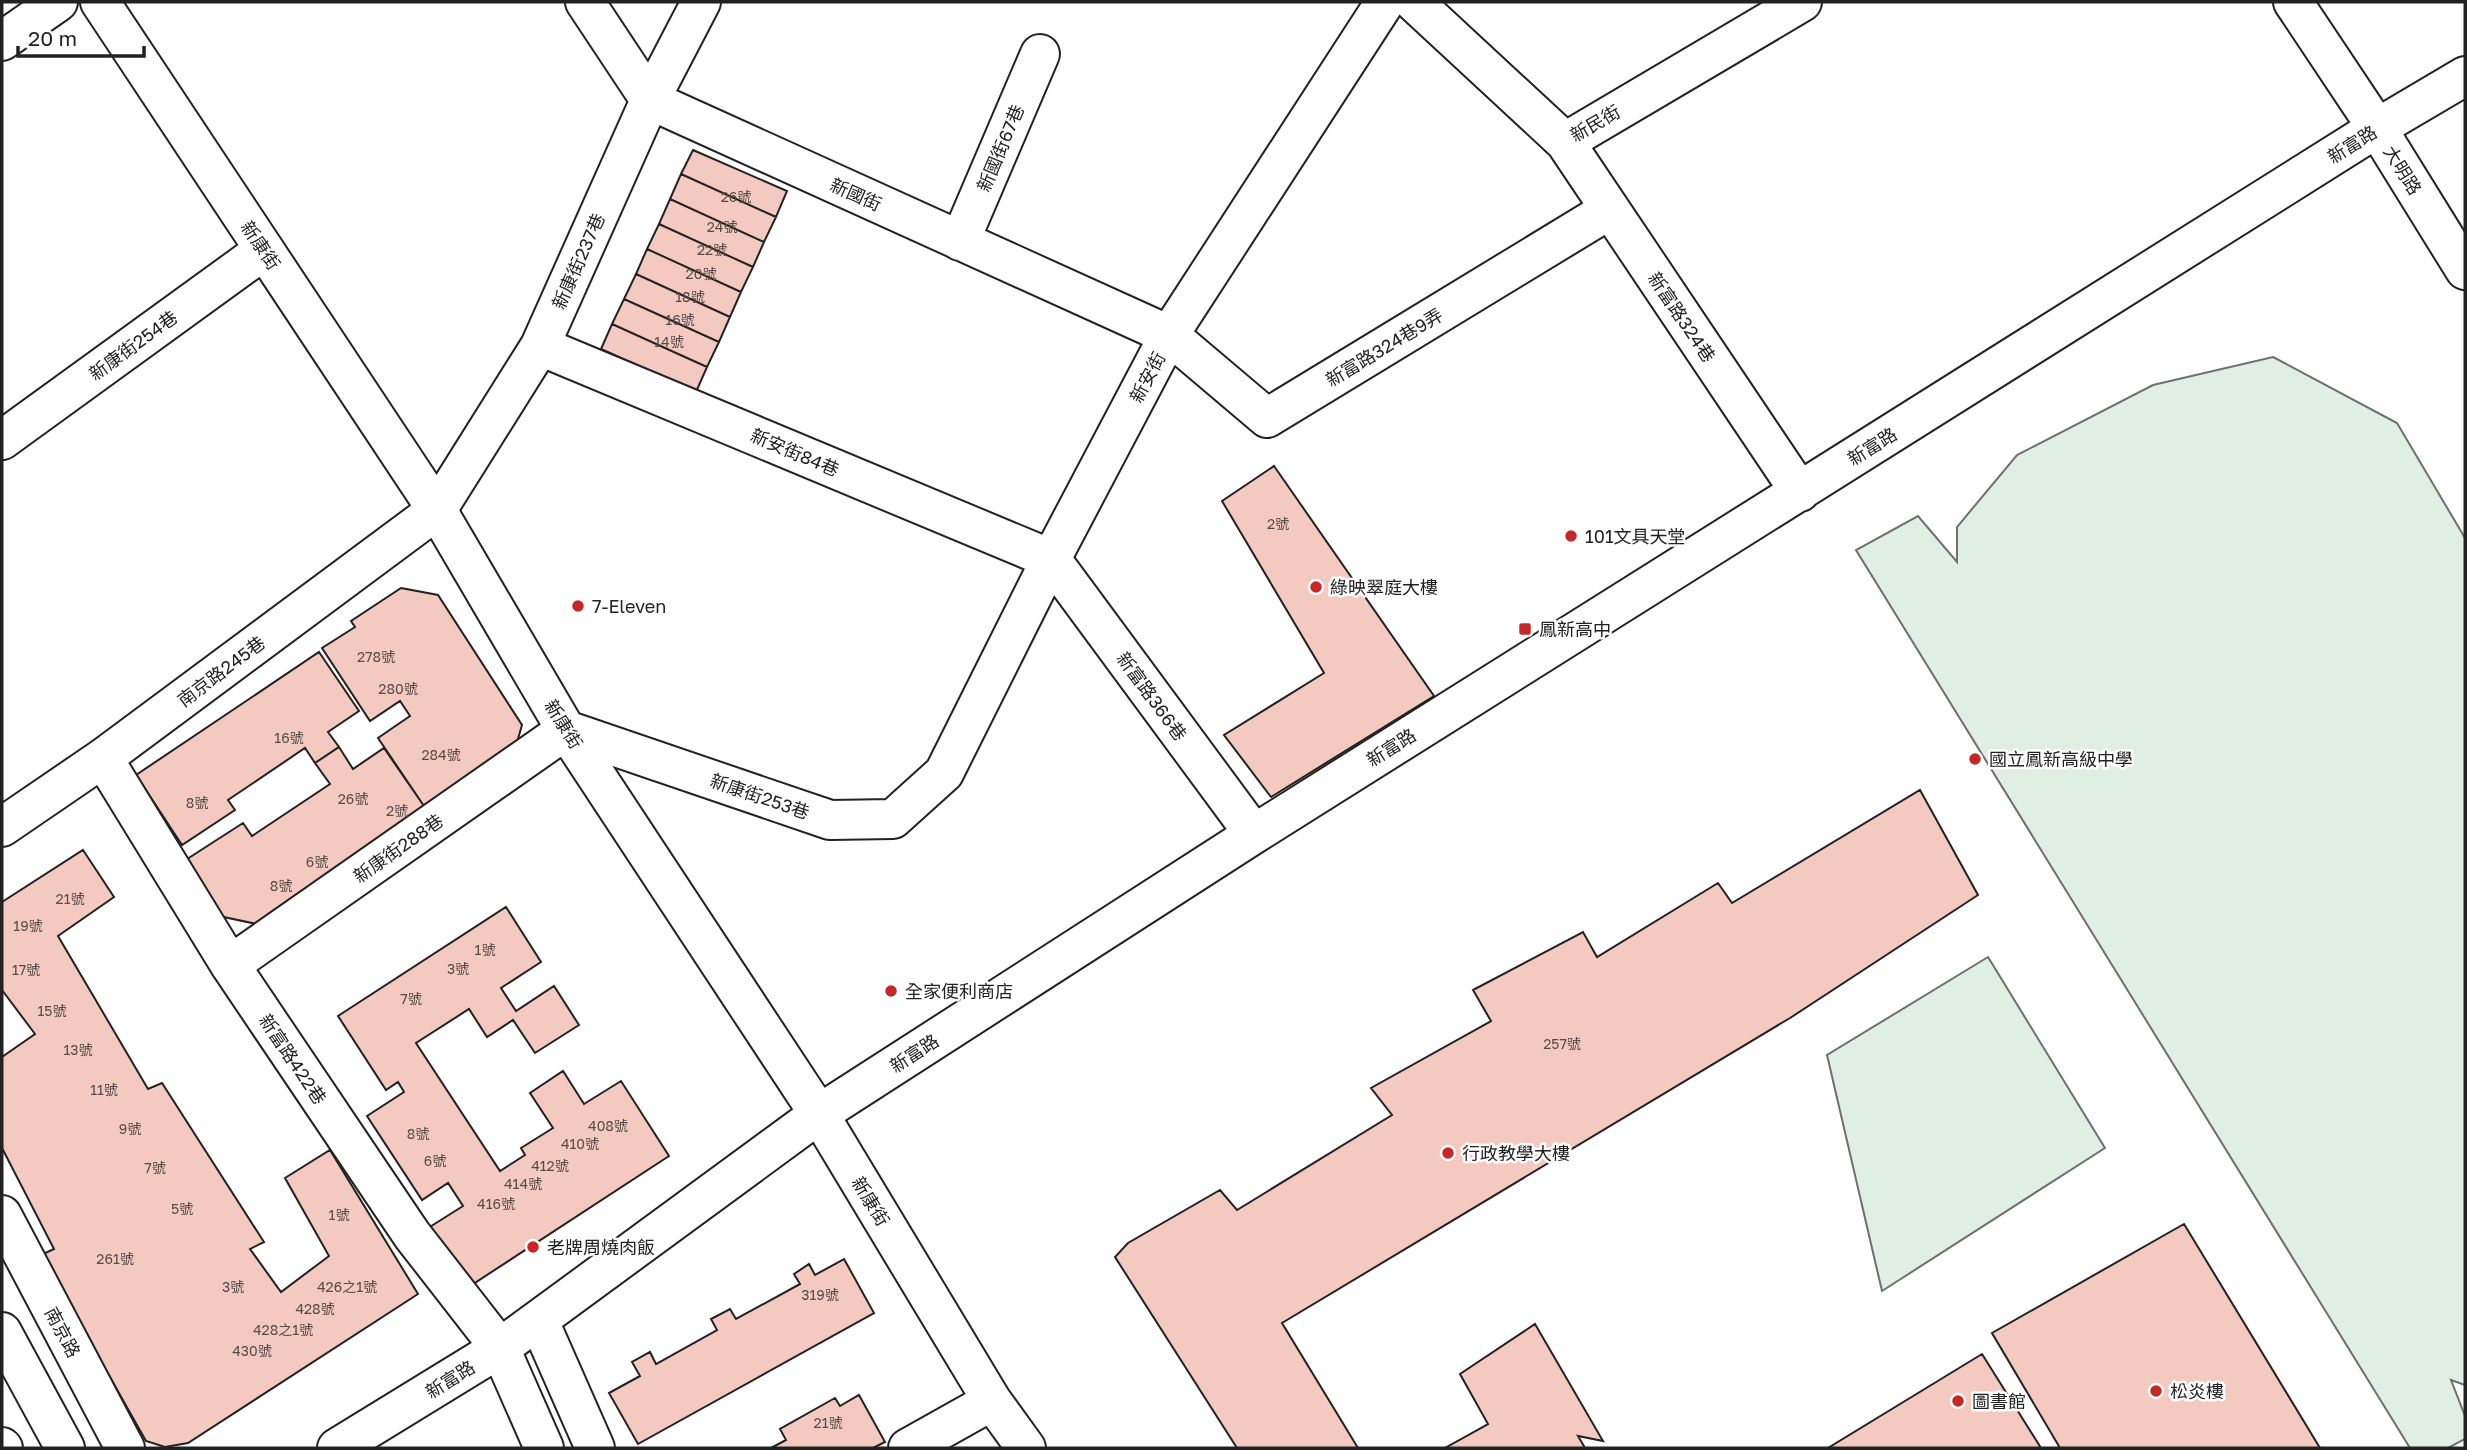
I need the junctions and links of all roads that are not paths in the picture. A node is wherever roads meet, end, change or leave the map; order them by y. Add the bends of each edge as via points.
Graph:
1 (58, 2) edge
2 (100, 2) edge
3 (585, 2) edge
4 (701, 2) edge
5 (1385, 2) edge
6 (1414, 2) edge
7 (1802, 2) edge
8 (2293, 2) edge
9 (2, 41) edge
10 (1040, 54) dead end
11 (2465, 76) edge
12 (650, 100) junction
13 (2377, 128) junction
14 (1565, 142) junction
15 (1609, 210) junction
16 (960, 241) junction
17 (264, 250) junction
18 (2465, 270) edge
19 (1169, 335) junction
20 (540, 346) junction
21 (2, 440) edge
22 (1800, 492) junction
23 (437, 510) junction
24 (1051, 559) junction
25 (566, 730) junction
26 (103, 758) junction
27 (944, 773) joint
28 (2, 827) edge
29 (1254, 834) junction
30 (230, 965) junction
31 (819, 1114) junction
32 (2, 1215) edge
33 (540, 1321) junction
34 (2, 1332) edge
35 (500, 1348) junction
36 (992, 1401) junction
37 (65, 1448) edge
38 (125, 1448) edge
39 (337, 1448) edge
40 (544, 1448) edge
41 (595, 1448) edge
42 (908, 1448) edge
43 (1026, 1448) edge

1 - 9 street
2 - 17 street, 新康街
3 - 12 street
4 - 12 street, 新康街237巷
5 - 19 street, 新安街
6 - 14 street, 新民街
7 - 14 street, 新民街
8 - 13 street, 大明路
10 - 16 street, 新國街67巷
11 - 13 street, 新富路
12 - 16 street, 新國街
12 - 20 street, 新康街237巷
13 - 18 street, 大明路
13 - 22 street, 新富路
14 - 15 street, 新富路324巷
15 - 19 street, 新富路324巷9弄 via 1267,418
15 - 22 street, 新富路324巷
16 - 19 street, 新國街
17 - 21 street, 新康街254巷
17 - 23 street, 新康街
19 - 24 street, 新安街
20 - 23 street, 新康街237巷
20 - 24 street, 新安街84巷
22 - 29 street, 新富路
23 - 25 street, 新康街
23 - 26 street, 南京路245巷
24 - 27 street, 新安街
24 - 29 street, 新富路366巷
25 - 27 street, 新康街253巷 via 830,820 893,819
25 - 30 street, 新康街288巷
25 - 31 street, 新康街
26 - 28 street, 南京路245巷
26 - 30 street, 新富路422巷
29 - 31 street, 新富路
30 - 35 street, 新富路422巷 via 412,1235
31 - 33 street, 新富路
31 - 36 street, 新康街
32 - 38 street, 南京路
33 - 35 street, 新富路
33 - 41 street
34 - 37 street
35 - 39 street, 新富路
35 - 40 street, 新富路422巷
36 - 42 street
36 - 43 street, 新康街

